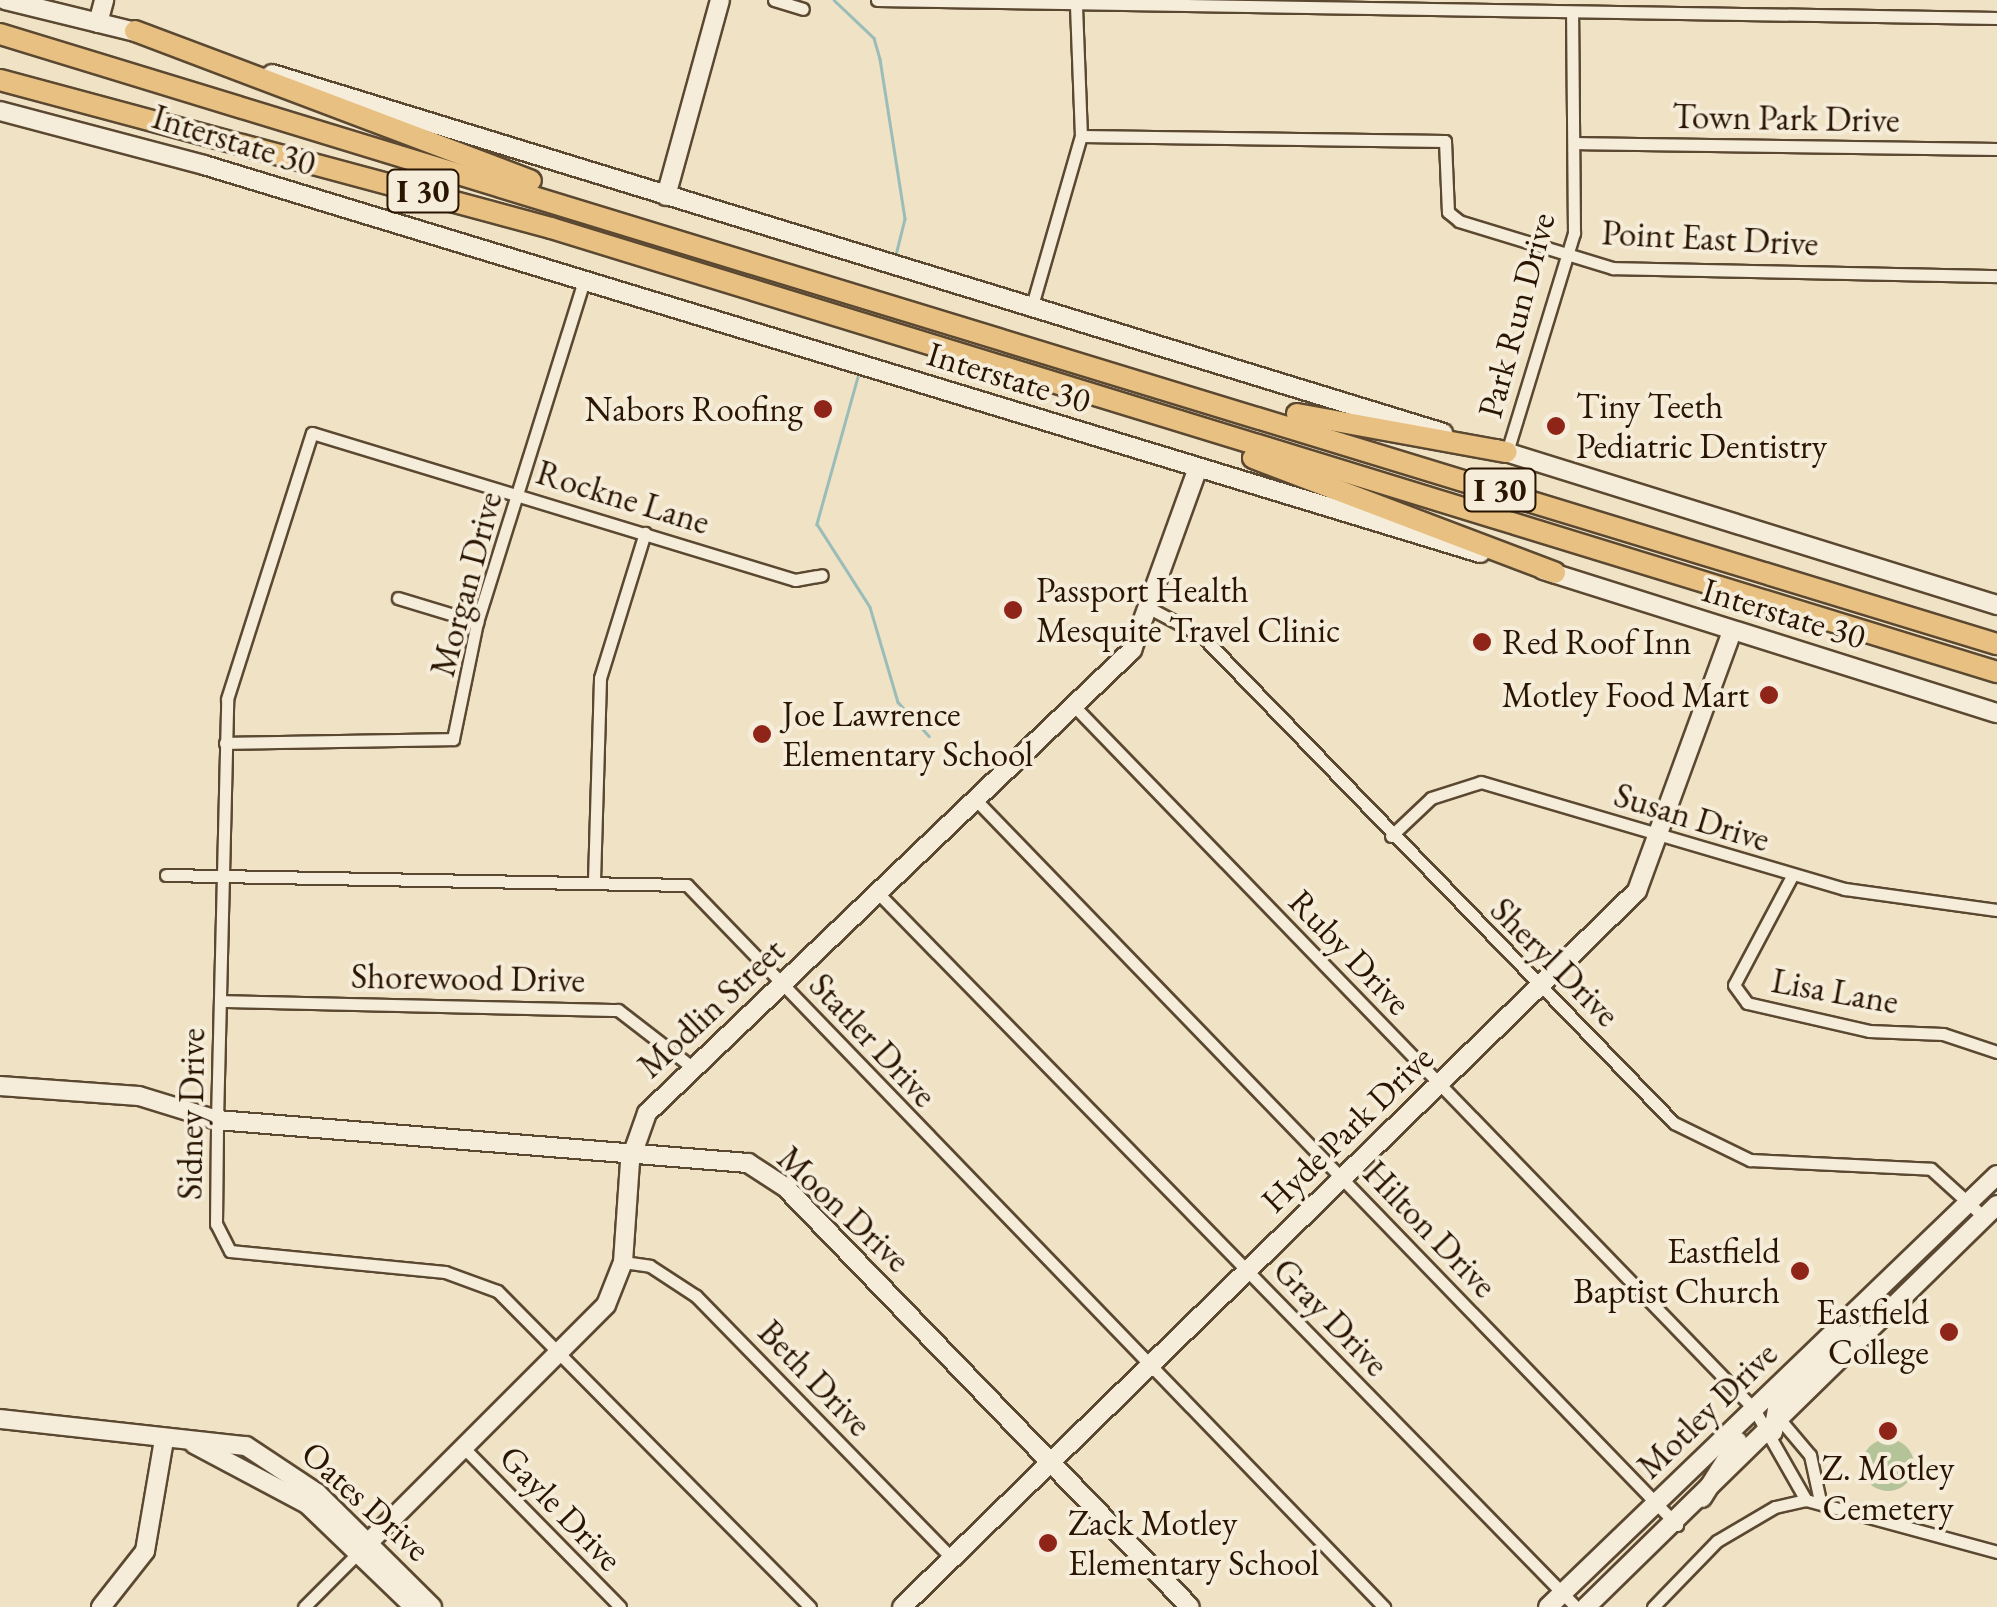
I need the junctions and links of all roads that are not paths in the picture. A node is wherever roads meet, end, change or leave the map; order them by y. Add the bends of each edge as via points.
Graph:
1 (4, 0) edge
2 (104, 0) edge
3 (720, 0) edge
4 (774, 0) edge
5 (877, 0) edge
6 (1803, 0) edge
7 (1937, 0) edge
8 (1076, 3) junction
9 (1285, 4) edge
10 (803, 9) dead end
11 (1572, 12) junction
12 (1803, 15) junction
13 (1936, 17) junction
14 (1997, 18) edge
15 (98, 23) junction
16 (136, 31) junction
17 (0, 34) edge
18 (0, 80) edge
19 (0, 111) edge
20 (1081, 136) junction
21 (1574, 144) junction
22 (1997, 149) edge
23 (666, 196) junction
24 (649, 230) junction
25 (1568, 254) junction
26 (1997, 276) edge
27 (584, 281) junction
28 (1031, 309) junction
29 (1168, 387) junction
30 (1127, 406) junction
31 (302, 447) joint
32 (1508, 452) junction
33 (1198, 468) junction
34 (518, 494) junction
35 (645, 533) junction
36 (1554, 573) junction
37 (822, 575) dead end
38 (398, 598) dead end
39 (1997, 605) edge
40 (1151, 609) junction
41 (477, 622) junction
42 (1732, 630) junction
43 (1997, 644) edge
44 (1997, 672) edge
45 (1074, 706) junction
46 (1997, 713) edge
47 (225, 743) junction
48 (976, 799) junction
49 (1391, 836) junction
50 (1663, 839) junction
51 (166, 874) dead end
52 (1792, 876) junction
53 (224, 877) junction
54 (594, 882) junction
55 (878, 893) junction
56 (1997, 910) edge
57 (783, 985) junction
58 (1541, 986) junction
59 (221, 1002) junction
60 (1997, 1052) edge
61 (693, 1068) junction
62 (1440, 1084) junction
63 (0, 1086) edge
64 (0, 1098) edge
65 (148, 1102) junction
66 (216, 1120) junction
67 (632, 1148) junction
68 (1997, 1175) edge
69 (1344, 1178) junction
70 (1970, 1203) junction
71 (1991, 1211) edge
72 (622, 1262) junction
73 (1248, 1271) junction
74 (1859, 1311) junction
75 (562, 1352) junction
76 (1150, 1367) junction
77 (1754, 1409) junction
78 (5, 1416) edge
79 (1777, 1423) junction
80 (164, 1440) junction
81 (464, 1447) junction
82 (1051, 1462) junction
83 (1806, 1500) junction
84 (1820, 1502) junction
85 (1656, 1503) junction
86 (1700, 1504) junction
87 (1677, 1525) junction
88 (364, 1546) junction
89 (1997, 1552) edge
90 (952, 1558) junction
91 (1570, 1600) edge
92 (101, 1607) edge
93 (304, 1607) edge
94 (414, 1607) edge
95 (432, 1607) edge
96 (620, 1607) edge
97 (810, 1607) edge
98 (902, 1607) edge
99 (1190, 1607) edge
100 (1384, 1607) edge
101 (1548, 1607) edge
102 (1586, 1607) edge
103 (1652, 1607) edge

1 - 15 main road, Interstate 30
2 - 15 main road
3 - 23 main road
4 - 10 street
5 - 8 street
6 - 12 street
7 - 13 street
8 - 9 street
8 - 20 street
9 - 11 street
11 - 12 street
11 - 21 street, Park Run Drive
12 - 13 street
13 - 14 street
15 - 16 main road, Interstate 30
16 - 23 main road, Interstate 30
16 - 24 highway
17 - 24 highway, I 30
18 - 30 highway, I 30 via 368,175
19 - 27 main road, Interstate 30
20 - 25 street, Point East Drive via 1446,140 1448,212
20 - 28 street
21 - 22 street, Town Park Drive
21 - 25 street, Park Run Drive
23 - 28 main road, Interstate 30
24 - 29 highway, I 30
25 - 26 street, Point East Drive via 1614,268
25 - 32 street, Park Run Drive
27 - 33 main road, Interstate 30
27 - 34 street, Morgan Drive
28 - 32 main road, Interstate 30
29 - 32 highway
29 - 43 highway, I 30
30 - 36 highway
30 - 44 highway, I 30
31 - 34 street, Rockne Lane via 320,430
31 - 47 street, Sidney Drive via 227,699
32 - 39 main road, Interstate 30
33 - 36 main road, Interstate 30
33 - 40 main road, Modlin Street
34 - 35 street, Rockne Lane
34 - 41 street, Morgan Drive
35 - 37 street, Rockne Lane via 795,580
35 - 54 street via 600,678
36 - 42 main road, Interstate 30
38 - 41 street
40 - 45 main road, Modlin Street via 1132,650
40 - 49 street, Sheryl Drive via 1202,636
41 - 47 street, Morgan Drive via 459,725 443,746
42 - 46 main road, Interstate 30
42 - 50 main road, Hyde Park Drive
45 - 48 main road, Modlin Street
45 - 62 street, Ruby Drive
47 - 53 street, Sidney Drive
48 - 55 main road, Modlin Street
48 - 69 street, Hilton Drive
49 - 50 street, Susan Drive via 1431,798 1481,782
49 - 58 street, Sheryl Drive
50 - 52 street, Susan Drive
50 - 58 main road, Hyde Park Drive via 1637,891
51 - 53 street, Statler Drive
52 - 56 street, Susan Drive
52 - 60 street, Lisa Lane via 1734,985 1747,1003 1869,1031 1943,1034
53 - 54 street, Statler Drive
53 - 59 street, Sidney Drive
54 - 57 street, Statler Drive via 687,886
55 - 57 main road, Modlin Street
55 - 73 street, Gray Drive
57 - 61 main road, Modlin Street
57 - 76 street, Statler Drive
58 - 62 main road, Hyde Park Drive
58 - 70 street, Sheryl Drive via 1674,1122 1728,1155 1930,1168
59 - 61 street, Shorewood Drive via 618,1010
59 - 66 street, Sidney Drive
61 - 67 main road, Modlin Street via 647,1113
62 - 69 main road, Hyde Park Drive
62 - 77 street, Ruby Drive
63 - 65 main road, Moon Drive
64 - 65 main road, Moon Drive
65 - 66 main road, Moon Drive
66 - 67 main road, Moon Drive
66 - 75 street, Sidney Drive via 216,1224 230,1250 473,1278 516,1304
67 - 72 main road, Modlin Street
67 - 82 main road, Moon Drive via 725,1156 768,1174
68 - 70 main road, Motley Drive
69 - 73 main road, Hyde Park Drive
69 - 85 street, Hilton Drive
70 - 71 street, Sheryl Drive
70 - 74 main road, Motley Drive
71 - 79 main road, Motley Drive
72 - 75 main road, Modlin Street via 606,1305
72 - 90 street, Beth Drive via 650,1266 696,1296
73 - 76 main road, Hyde Park Drive
73 - 91 street, Gray Drive
74 - 77 main road, Motley Drive
74 - 79 main road via 1845,1340
75 - 81 main road, Modlin Street
75 - 97 street, Sidney Drive
76 - 82 main road, Hyde Park Drive
76 - 100 street, Statler Drive
77 - 79 street, Ruby Drive
77 - 79 street
77 - 85 main road, Motley Drive
77 - 86 main road via 1756,1421 1717,1463
78 - 80 main road, Oates Drive
79 - 83 street
79 - 84 street via 1810,1456
79 - 86 main road, Motley Drive
80 - 88 main road, Oates Drive via 194,1444 282,1486
80 - 92 main road via 145,1551
81 - 88 main road, Modlin Street
81 - 96 street, Gayle Drive
82 - 90 main road, Hyde Park Drive
82 - 99 main road, Moon Drive
83 - 84 street
83 - 103 street via 1775,1506 1717,1541
84 - 89 street
85 - 87 street, Hilton Drive
85 - 91 main road, Motley Drive
86 - 87 main road, Motley Drive
87 - 102 main road, Motley Drive
88 - 93 street, Modlin Street
88 - 94 main road, Oates Drive
88 - 95 main road, Oates Drive
90 - 98 main road, Hyde Park Drive
91 - 101 main road, Motley Drive

